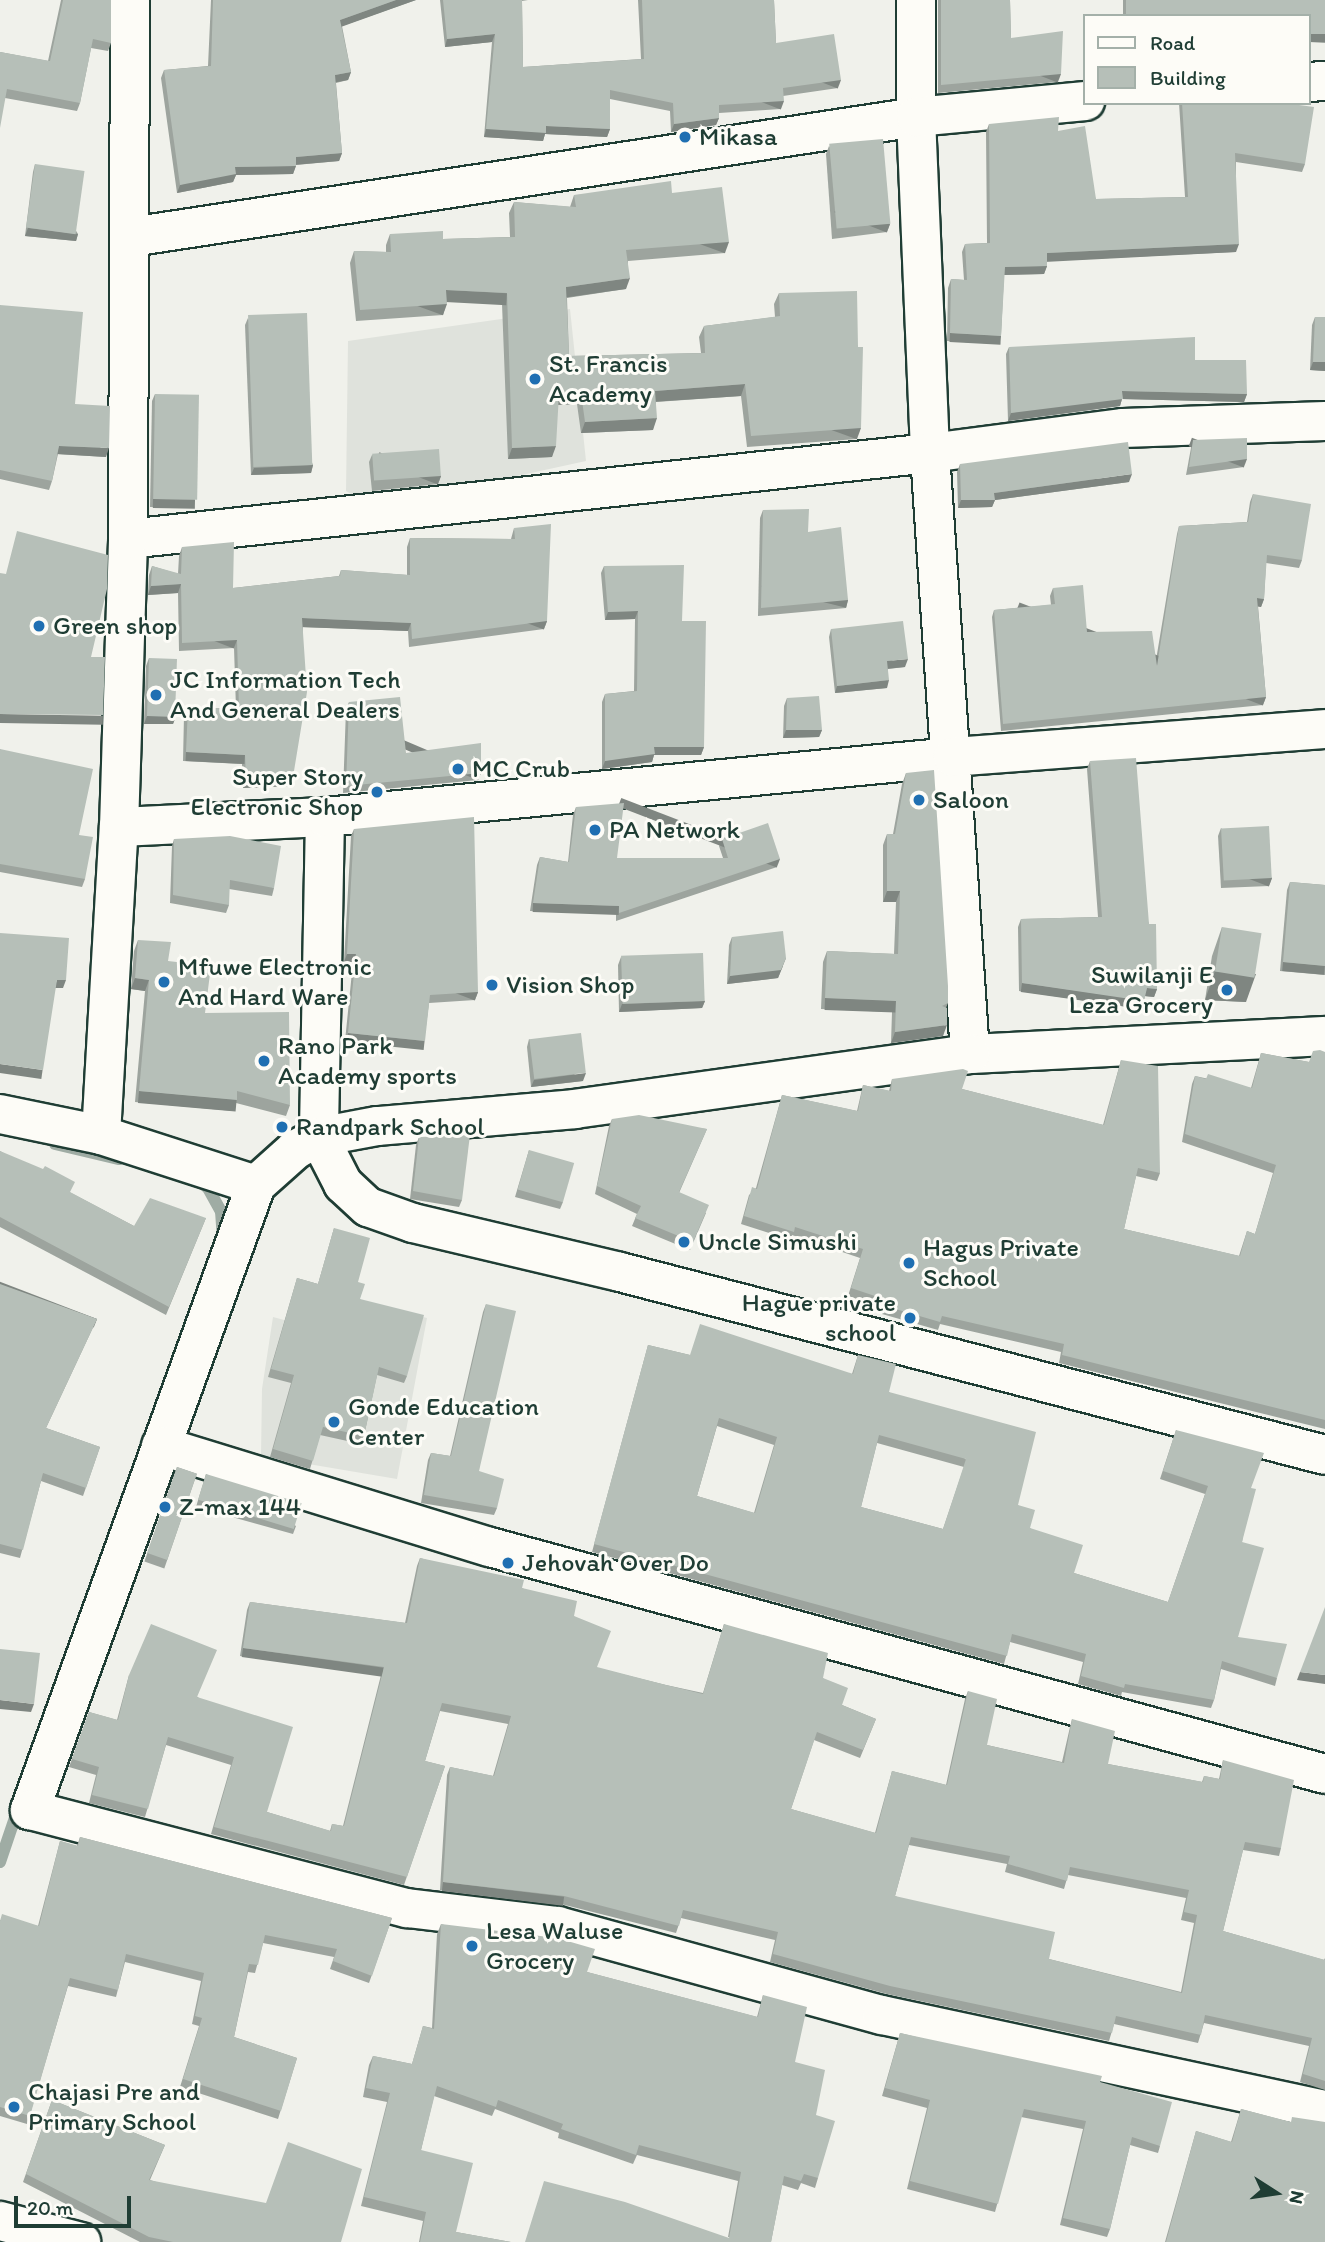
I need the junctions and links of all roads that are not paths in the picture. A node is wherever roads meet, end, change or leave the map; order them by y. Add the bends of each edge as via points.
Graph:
1 (130, 0) edge
2 (916, 0) edge
3 (1084, 101) edge
4 (916, 117) junction
5 (131, 237) junction
6 (1325, 421) edge
7 (930, 453) junction
8 (128, 539) junction
9 (1325, 729) edge
10 (953, 757) junction
11 (325, 817) junction
12 (118, 827) junction
13 (1325, 1036) edge
14 (970, 1054) junction
15 (0, 1114) edge
16 (101, 1135) junction
17 (319, 1138) junction
18 (256, 1185) junction
19 (161, 1446) junction
20 (1325, 1455) edge
21 (1325, 1774) edge
22 (1325, 2110) edge
23 (0, 2221) edge
24 (81, 2242) edge

1 - 5 street
2 - 4 street
3 - 4 street
4 - 5 street
4 - 7 street
5 - 8 street
6 - 7 street via 1123,428
7 - 8 street
7 - 10 street
8 - 12 street
9 - 10 street
10 - 11 street
10 - 14 street
11 - 12 street
11 - 17 street
12 - 16 street
13 - 14 street
14 - 17 street via 576,1109 377,1126
15 - 16 street
16 - 18 street
17 - 18 street via 295,1150
17 - 20 street via 343,1184 368,1207 413,1223 620,1272
18 - 19 street
19 - 21 street via 490,1547
19 - 22 street via 30,1810 407,1909 558,1926 882,2015
23 - 24 street

